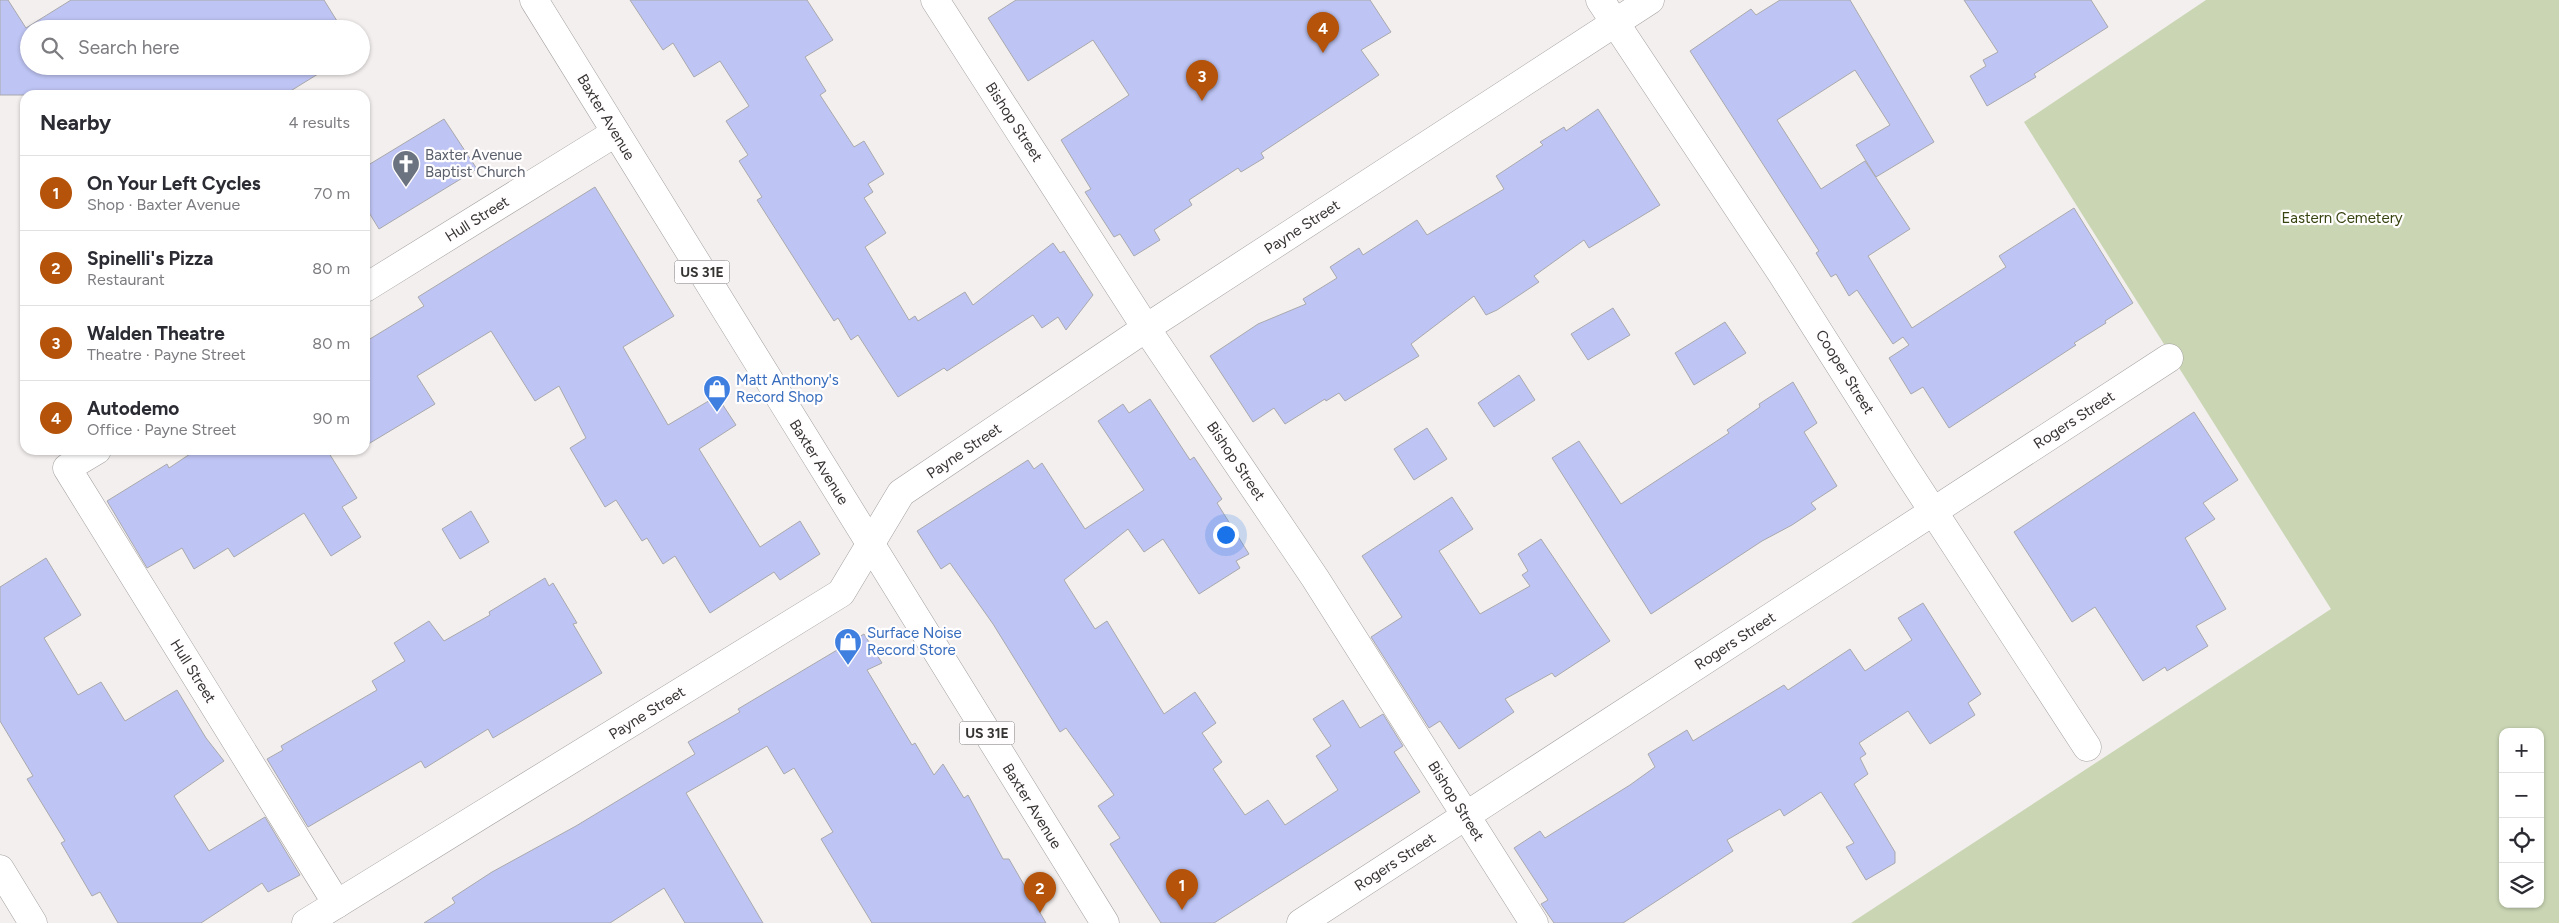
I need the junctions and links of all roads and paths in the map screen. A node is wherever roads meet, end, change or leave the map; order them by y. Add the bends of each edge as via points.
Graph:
1 (534, 0) edge
2 (935, 0) edge
3 (1600, 0) edge
4 (1650, 0) edge
5 (1615, 23) junction
6 (615, 133) junction
7 (370, 285) edge
8 (1146, 328) junction
9 (2169, 358) dead end
10 (89, 455) edge
11 (1934, 512) junction
12 (870, 544) junction
13 (2087, 746) dead end
14 (1465, 817) junction
15 (0, 869) edge
16 (337, 904) junction
17 (34, 923) edge
18 (306, 923) edge
19 (1105, 923) edge
20 (1300, 923) edge
21 (1534, 923) edge

1 - 6 street, Baxter Avenue / US 31E
2 - 8 street, Bishop Street
3 - 5 street, Cooper Street
4 - 5 street, Payne Street
5 - 8 street, Payne Street
5 - 11 street, Cooper Street via 1782,274
6 - 7 street, Hull Street
6 - 12 street, Baxter Avenue / US 31E
8 - 12 street, Payne Street via 901,493
8 - 14 street, Bishop Street via 1320,586
9 - 11 street, Rogers Street
10 - 16 street, Hull Street via 67,468
11 - 13 street, Cooper Street
11 - 14 street, Rogers Street
12 - 16 street, Payne Street via 841,593
12 - 19 street, Baxter Avenue / US 31E
14 - 20 street, Rogers Street
14 - 21 street, Bishop Street
15 - 17 street
16 - 18 street, Payne Street

